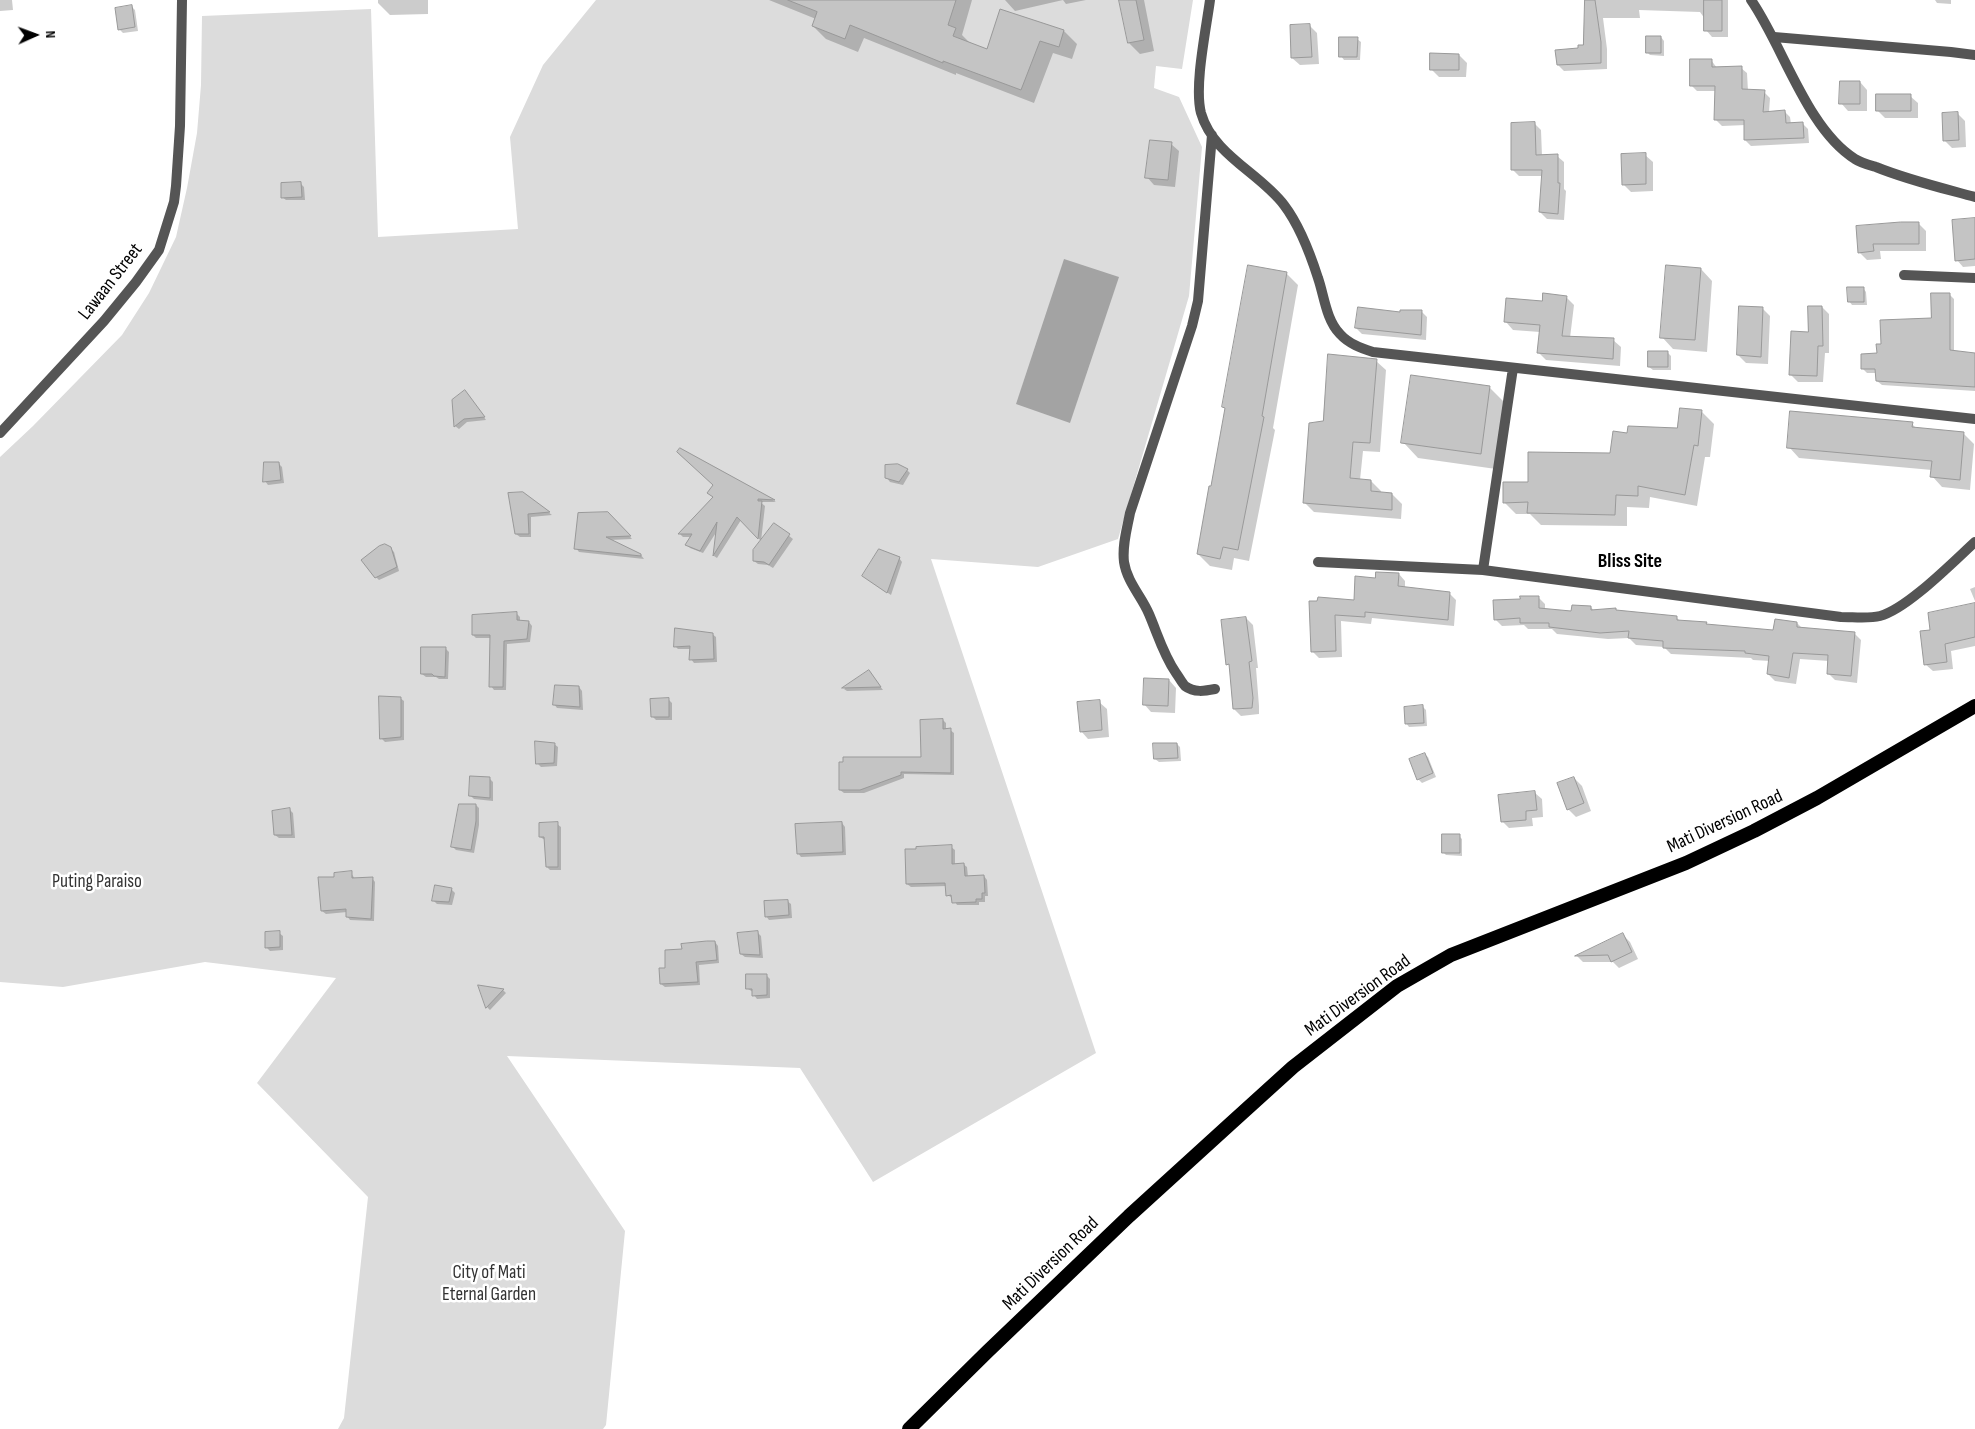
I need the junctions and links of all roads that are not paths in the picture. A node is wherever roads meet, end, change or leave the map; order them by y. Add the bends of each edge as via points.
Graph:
1 (182, 0) edge
2 (1210, 0) edge
3 (1750, 0) edge
4 (1774, 37) junction
5 (1975, 55) edge
6 (1212, 135) junction
7 (1975, 198) edge
8 (1904, 275) dead end
9 (1975, 278) edge
10 (1513, 368) junction
11 (1975, 420) edge
12 (0, 433) edge
13 (1975, 542) edge
14 (1318, 562) dead end
15 (1482, 570) junction
16 (1214, 689) dead end
17 (1975, 706) edge
18 (909, 1429) edge

1 - 12 street, Lawaan Street via 176,186 159,250 104,321
2 - 6 street via 1198,91 1201,114
3 - 4 street
4 - 5 street
4 - 7 street via 1802,96 1832,139 1855,159
6 - 10 street via 1284,205 1305,241 1330,318 1339,334 1353,345 1373,352
6 - 16 street via 1198,301 1123,544 1124,564 1131,583 1149,613 1167,659 1192,690 1204,692
8 - 9 street
10 - 11 street
10 - 15 street
13 - 15 street via 1900,608 1880,616 1862,618
14 - 15 street
17 - 18 highway, Mati Diversion Road via 1754,831 1686,863 1451,955 1397,986 1293,1067 1122,1222

